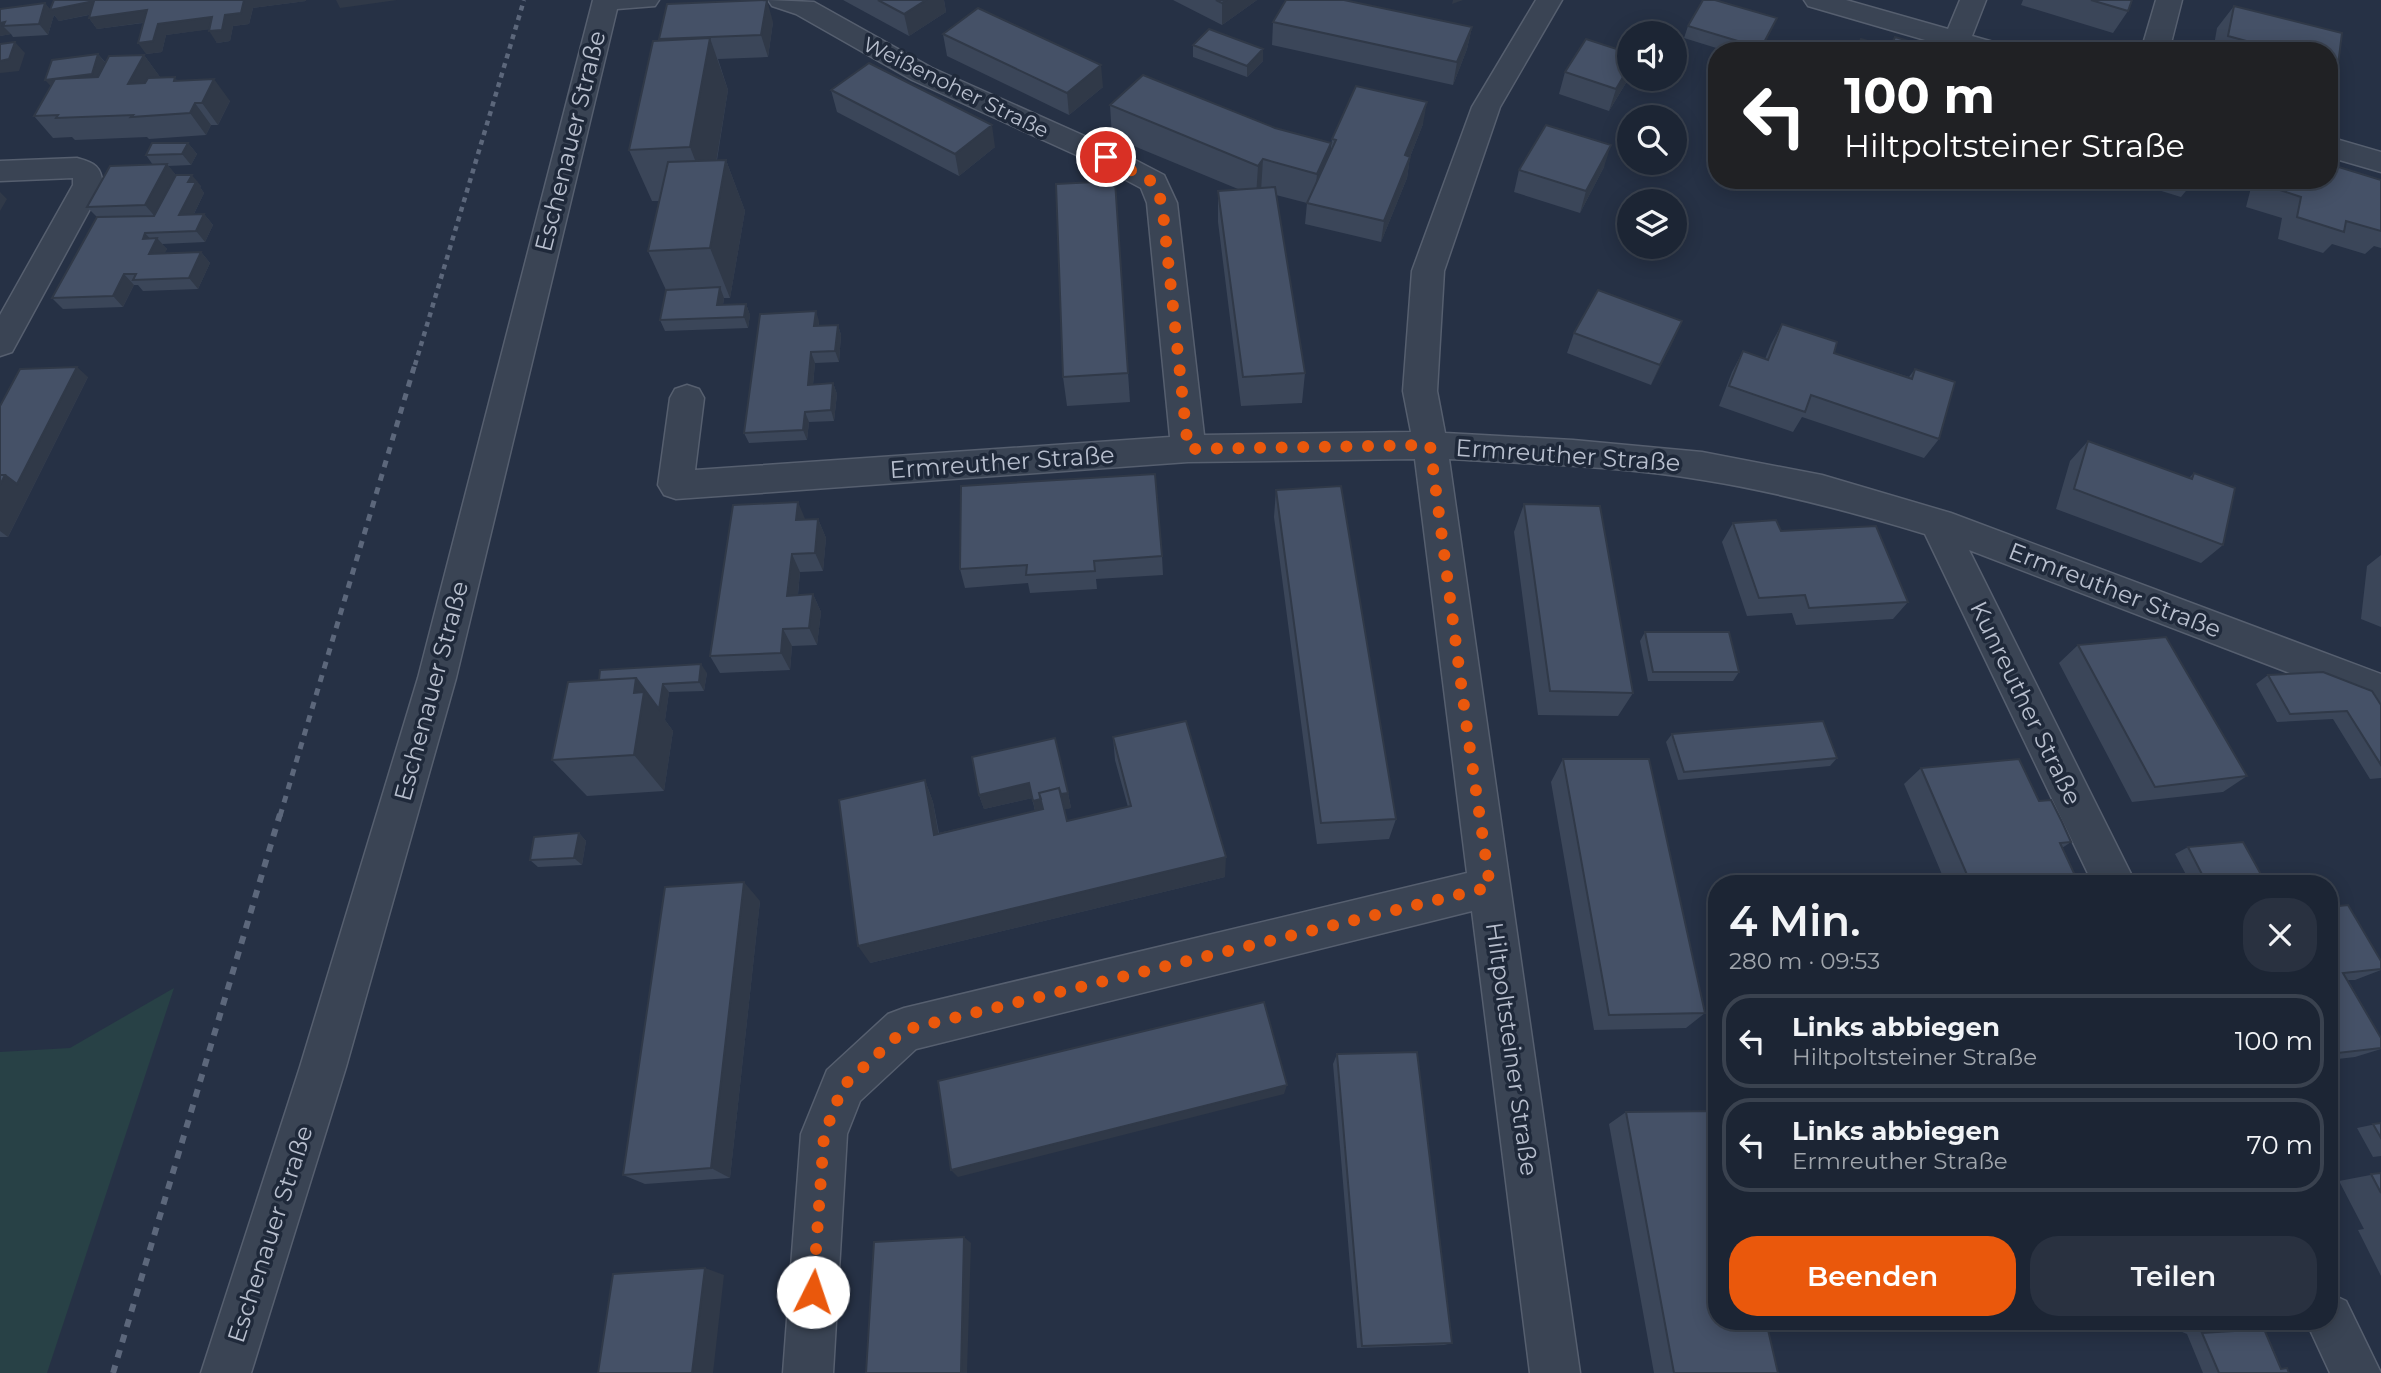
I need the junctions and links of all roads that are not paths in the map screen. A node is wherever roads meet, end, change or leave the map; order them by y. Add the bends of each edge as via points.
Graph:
1 (646, 0) edge
2 (781, 0) edge
3 (1549, 0) edge
4 (1817, 0) edge
5 (1973, 0) edge
6 (2169, 0) edge
7 (606, 1) edge
8 (1956, 40) junction
9 (1963, 42) edge
10 (2157, 42) edge
11 (2338, 150) edge
12 (2381, 162) edge
13 (0, 172) edge
14 (0, 344) edge
15 (687, 398) dead end
16 (1430, 445) junction
17 (1188, 449) junction
18 (1937, 523) junction
19 (2381, 691) edge
20 (2111, 875) edge
21 (1490, 887) junction
22 (2335, 1330) edge
23 (226, 1373) edge
24 (808, 1373) edge
25 (1555, 1373) edge
26 (2356, 1373) edge

1 - 7 street
2 - 17 street, Weißenoher Straße via 805,8 922,74 1153,182 1162,203
3 - 16 street, Hiltpoltsteiner Straße via 1486,107 1428,271 1420,391
4 - 8 street
5 - 8 street
6 - 10 street
7 - 23 street, Eschenauer Straße via 425,723
8 - 9 street
11 - 12 street
13 - 14 street via 77,168 87,172 88,185
15 - 17 street, Ermreuther Straße via 676,485
16 - 17 street, Ermreuther Straße
16 - 18 street, Ermreuther Straße via 1702,466 1822,489
16 - 21 street, Hiltpoltsteiner Straße
18 - 19 street, Ermreuther Straße
18 - 20 street, Kunreuther Straße
21 - 24 street via 904,1030 843,1086 824,1135
21 - 25 street, Hiltpoltsteiner Straße
22 - 26 street

